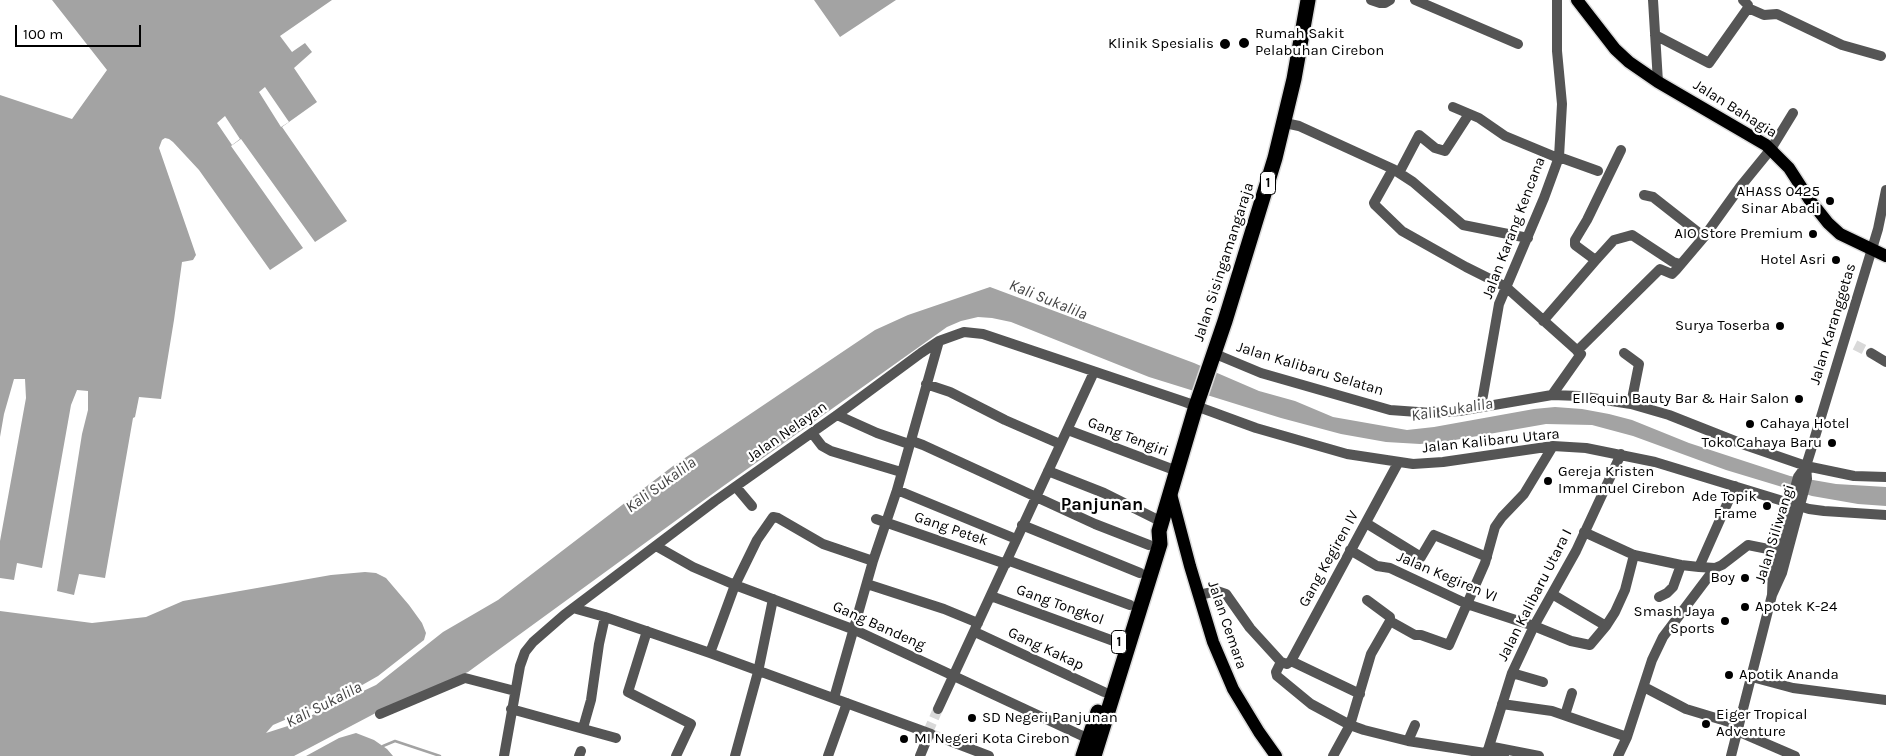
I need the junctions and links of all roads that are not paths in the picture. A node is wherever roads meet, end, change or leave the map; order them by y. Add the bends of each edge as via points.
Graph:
1 (1308, 0) edge
2 (1371, 0) edge
3 (1390, 0) edge
4 (1415, 0) edge
5 (1557, 0) edge
6 (1578, 0) edge
7 (1654, 0) edge
8 (1746, 4) edge
9 (1655, 35) junction
10 (1518, 44) dead end
11 (1880, 56) dead end
12 (1658, 82) junction
13 (1453, 107) dead end
14 (1793, 113) dead end
15 (1469, 114) junction
16 (1285, 123) junction
17 (1771, 149) junction
18 (1621, 150) dead end
19 (1558, 158) junction
20 (1396, 171) junction
21 (1598, 171) dead end
22 (1886, 190) edge
23 (1644, 195) dead end
24 (1704, 237) junction
25 (1528, 238) junction
26 (1871, 250) junction
27 (1886, 256) edge
28 (1595, 261) junction
29 (1680, 264) junction
30 (1506, 287) junction
31 (1543, 321) junction
32 (1844, 340) junction
33 (939, 341) junction
34 (1855, 345) tunnel mouth
35 (1577, 351) junction
36 (1872, 353) tunnel mouth
37 (1624, 354) dead end
38 (1212, 358) junction
39 (1886, 362) edge
40 (1094, 372) junction
41 (926, 384) junction
42 (1552, 396) junction
43 (1198, 401) junction
44 (1631, 404) junction
45 (1481, 407) junction
46 (837, 415) junction
47 (1068, 430) junction
48 (812, 433) junction
49 (910, 443) junction
50 (1060, 444) junction
51 (1553, 446) junction
52 (1621, 454) junction
53 (1398, 463) junction
54 (1806, 466) junction
55 (1048, 471) junction
56 (1178, 471) junction
57 (901, 472) junction
58 (1886, 477) edge
59 (1735, 486) junction
60 (736, 487) junction
61 (897, 490) junction
62 (1171, 494) junction
63 (1035, 497) junction
64 (1796, 502) junction
65 (752, 506) dead end
66 (1886, 515) edge
67 (876, 519) dead end
68 (886, 522) junction
69 (1366, 523) junction
70 (1022, 525) junction
71 (1161, 526) junction
72 (1584, 532) junction
73 (1016, 539) junction
74 (1149, 545) junction
75 (656, 546) junction
76 (1350, 550) junction
77 (1778, 552) junction
78 (1634, 555) junction
79 (1487, 557) junction
80 (873, 561) junction
81 (1006, 562) junction
82 (1681, 565) junction
83 (1699, 567) junction
84 (1715, 568) junction
85 (1140, 572) junction
86 (867, 584) junction
87 (735, 586) junction
88 (1552, 594) junction
89 (1772, 595) junction
90 (990, 596) junction
91 (1199, 596) junction
92 (1659, 597) dead end
93 (773, 598) junction
94 (1367, 600) dead end
95 (1130, 604) junction
96 (1467, 604) junction
97 (573, 608) junction
98 (605, 617) junction
99 (1390, 621) junction
100 (1534, 626) junction
101 (1606, 626) junction
102 (976, 627) junction
103 (855, 630) junction
104 (647, 631) junction
105 (1119, 643) junction
106 (710, 653) junction
107 (1286, 662) junction
108 (758, 672) junction
109 (1512, 673) junction
110 (952, 675) junction
111 (1752, 676) junction
112 (1543, 682) dead end
113 (1644, 688) junction
114 (515, 691) junction
115 (1104, 692) junction
116 (1572, 693) dead end
117 (1360, 694) junction
118 (834, 698) junction
119 (847, 703) junction
120 (1885, 703) edge
121 (1502, 704) junction
122 (511, 709) junction
123 (938, 709) tunnel mouth
124 (380, 714) dead end
125 (1564, 715) junction
126 (1350, 725) junction
127 (1415, 725) dead end
128 (583, 728) junction
129 (1738, 728) junction
130 (1627, 737) junction
131 (616, 738) dead end
132 (1089, 739) junction
133 (950, 741) tunnel mouth
134 (1408, 742) junction
135 (1488, 750) junction
136 (1460, 753) edge
137 (504, 756) edge
138 (676, 756) edge
139 (735, 756) edge
140 (828, 756) edge
141 (920, 756) edge
142 (989, 756) edge
143 (1083, 756) edge
144 (1094, 756) edge
145 (1276, 756) edge
146 (1333, 756) edge
147 (1504, 756) edge
148 (1539, 756) edge
149 (1618, 756) edge
150 (1731, 756) edge
151 (1795, 756) edge

1 - 16 highway, Jalan Sisingamangaraja / 1
2 - 3 street via 1380,3
4 - 10 street
5 - 19 street, Jalan Karang Kencana via 1562,104
6 - 12 main road, Jalan Bahagia via 1615,49
7 - 9 street
8 - 9 street via 1709,63
8 - 11 street via 1764,15 1778,14 1842,45
9 - 12 street
12 - 17 main road, Jalan Bahagia
13 - 15 street
14 - 17 street
15 - 19 street via 1505,136
15 - 20 street via 1445,151 1435,148 1419,135
16 - 20 street via 1299,126
16 - 38 highway, Jalan Sisingamangaraja / 1
17 - 24 street
17 - 26 main road, Jalan Bahagia via 1790,168 1828,223 1840,234
18 - 28 street via 1574,240
19 - 21 street
19 - 25 street, Jalan Karang Kencana
20 - 25 street via 1463,225
20 - 30 street via 1375,205 1402,232
22 - 26 street, Jalan Karanggetas
23 - 24 street via 1653,196
24 - 29 street
25 - 30 street, Jalan Karang Kencana
26 - 27 main road, Jalan Bahagia
26 - 32 street, Jalan Karanggetas
28 - 29 street via 1614,240 1632,235
28 - 31 street
29 - 35 street via 1672,274 1660,269
30 - 31 street
30 - 45 street, Jalan Karang Kencana via 1494,328
31 - 35 street
32 - 34 street
32 - 54 street, Jalan Karanggetas
33 - 40 street, Jalan Nelayan via 975,332
33 - 41 street
33 - 46 street, Jalan Nelayan
35 - 42 street via 1581,356
36 - 39 street
37 - 44 street via 1639,364
38 - 43 highway, Jalan Sisingamangaraja / 1
38 - 45 street, Jalan Kalibaru Selatan via 1390,410 1432,413
40 - 43 street, Jalan Nelayan
40 - 47 street
41 - 49 street
41 - 50 street via 950,392
42 - 44 street, Jalan Kalibaru Selatan via 1579,396
42 - 45 street, Jalan Kalibaru Selatan
43 - 53 street, Jalan Kalibaru Utara via 1256,428 1347,454
43 - 56 highway, Jalan Sisingamangaraja / 1
44 - 54 street, Jalan Kalibaru Selatan via 1670,415
46 - 48 street, Jalan Nelayan
46 - 49 street
47 - 50 street
47 - 56 street, Gang Tengiri
48 - 57 street via 822,446 831,451
48 - 60 street, Jalan Nelayan
49 - 57 street
49 - 63 street via 923,445
50 - 55 street
51 - 52 street, Jalan Kalibaru Utara
51 - 53 street, Jalan Kalibaru Utara via 1430,464
51 - 79 street via 1524,494 1495,527
52 - 59 street, Jalan Kalibaru Utara
52 - 72 street, Jalan Kalibaru Utara I
53 - 69 street, Gang Kegiren IV
54 - 58 street, Jalan Kalibaru Selatan via 1854,476
54 - 64 street, Jalan Siliwangi
55 - 63 street
55 - 71 street via 1104,494
56 - 62 highway, Jalan Sisingamangaraja / 1
57 - 61 street
59 - 64 street, Jalan Kalibaru Utara
59 - 83 street
60 - 65 street
60 - 75 street, Jalan Nelayan
61 - 68 street
61 - 73 street
62 - 71 highway, Jalan Sisingamangaraja / 1
62 - 91 main road, Jalan Cemara
63 - 70 street
63 - 74 street
64 - 66 street, Jalan Kalibaru Utara via 1824,511
64 - 77 street, Jalan Siliwangi
64 - 89 street, Jalan Siliwangi via 1782,573
67 - 68 street, Gang Petek
68 - 80 street
68 - 81 street, Gang Petek
69 - 76 street, Gang Kegiren IV
69 - 79 street via 1421,557 1434,535
70 - 73 street
70 - 85 street
71 - 74 highway, Jalan Sisingamangaraja / 1
71 - 144 highway, Jalan Sisingamangaraja / 1 via 1160,544
72 - 78 street
72 - 88 street, Jalan Kalibaru Utara I
73 - 81 street
74 - 85 highway, Jalan Sisingamangaraja / 1
75 - 87 street, Gang Bandeng
75 - 97 street, Jalan Nelayan
76 - 96 street, Jalan Kegiren VI via 1377,566 1390,568
76 - 107 street, Gang Kegiren IV
77 - 84 street via 1748,545
77 - 89 street, Jalan Siliwangi via 1773,569
78 - 82 street
78 - 101 street via 1625,590
79 - 96 street
80 - 86 street
80 - 87 street via 823,544 773,517 757,540
81 - 90 street
81 - 95 street, Gang Petek
82 - 83 street
82 - 92 street via 1673,587
83 - 84 street
84 - 113 street via 1663,637
85 - 95 highway, Jalan Sisingamangaraja / 1
86 - 102 street, Gang Kakap via 940,607
86 - 103 street
87 - 93 street, Gang Bandeng
87 - 106 street
88 - 100 street, Jalan Kalibaru Utara I
88 - 101 street
89 - 111 street, Jalan Siliwangi
90 - 102 street
90 - 105 street, Gang Tongkol
91 - 107 street via 1217,591 1226,594 1250,628
91 - 145 main road, Jalan Cemara via 1232,689
93 - 103 street, Gang Bandeng
93 - 108 street
94 - 99 street via 1390,617
95 - 105 highway, Jalan Sisingamangaraja / 1
96 - 99 street via 1449,645 1421,634 1415,635
96 - 100 street, Jalan Kegiren VI
97 - 98 street
97 - 114 street, Jalan Nelayan via 528,647 521,660
98 - 104 street
98 - 128 street
99 - 117 street via 1371,654
100 - 101 street, Jalan Kegiren VI via 1571,641 1590,644
100 - 109 street, Jalan Kalibaru Utara I
102 - 110 street
102 - 115 street, Gang Kakap
103 - 110 street, Gang Bandeng
103 - 118 street
104 - 106 street
104 - 138 street via 628,692 691,724
105 - 115 highway, Jalan Sisingamangaraja / 1
106 - 108 street
107 - 117 street
107 - 126 street via 1276,672 1277,676 1311,704
108 - 118 street
108 - 139 street
109 - 112 street
109 - 121 street, Jalan Kalibaru Utara I
110 - 123 street
110 - 132 street, Gang Bandeng
111 - 120 street via 1793,688
111 - 129 street, Jalan Siliwangi
113 - 129 street via 1686,709
113 - 130 street
114 - 122 street, Jalan Nelayan
114 - 124 street via 466,678
115 - 132 highway, Jalan Sisingamangaraja / 1
116 - 125 street
117 - 126 street
118 - 119 street
119 - 140 street
119 - 141 street via 929,733
121 - 125 street via 1542,708
121 - 135 street, Jalan Kalibaru Utara I
122 - 128 street
122 - 137 street, Jalan Nelayan
125 - 130 street
126 - 134 street
126 - 146 street
127 - 134 street
128 - 131 street
129 - 150 street, Jalan Siliwangi
129 - 151 street
130 - 149 street
132 - 143 highway, Jalan Sisingamangaraja / 1
133 - 142 street
134 - 136 street
135 - 136 street
135 - 147 street
135 - 148 street

